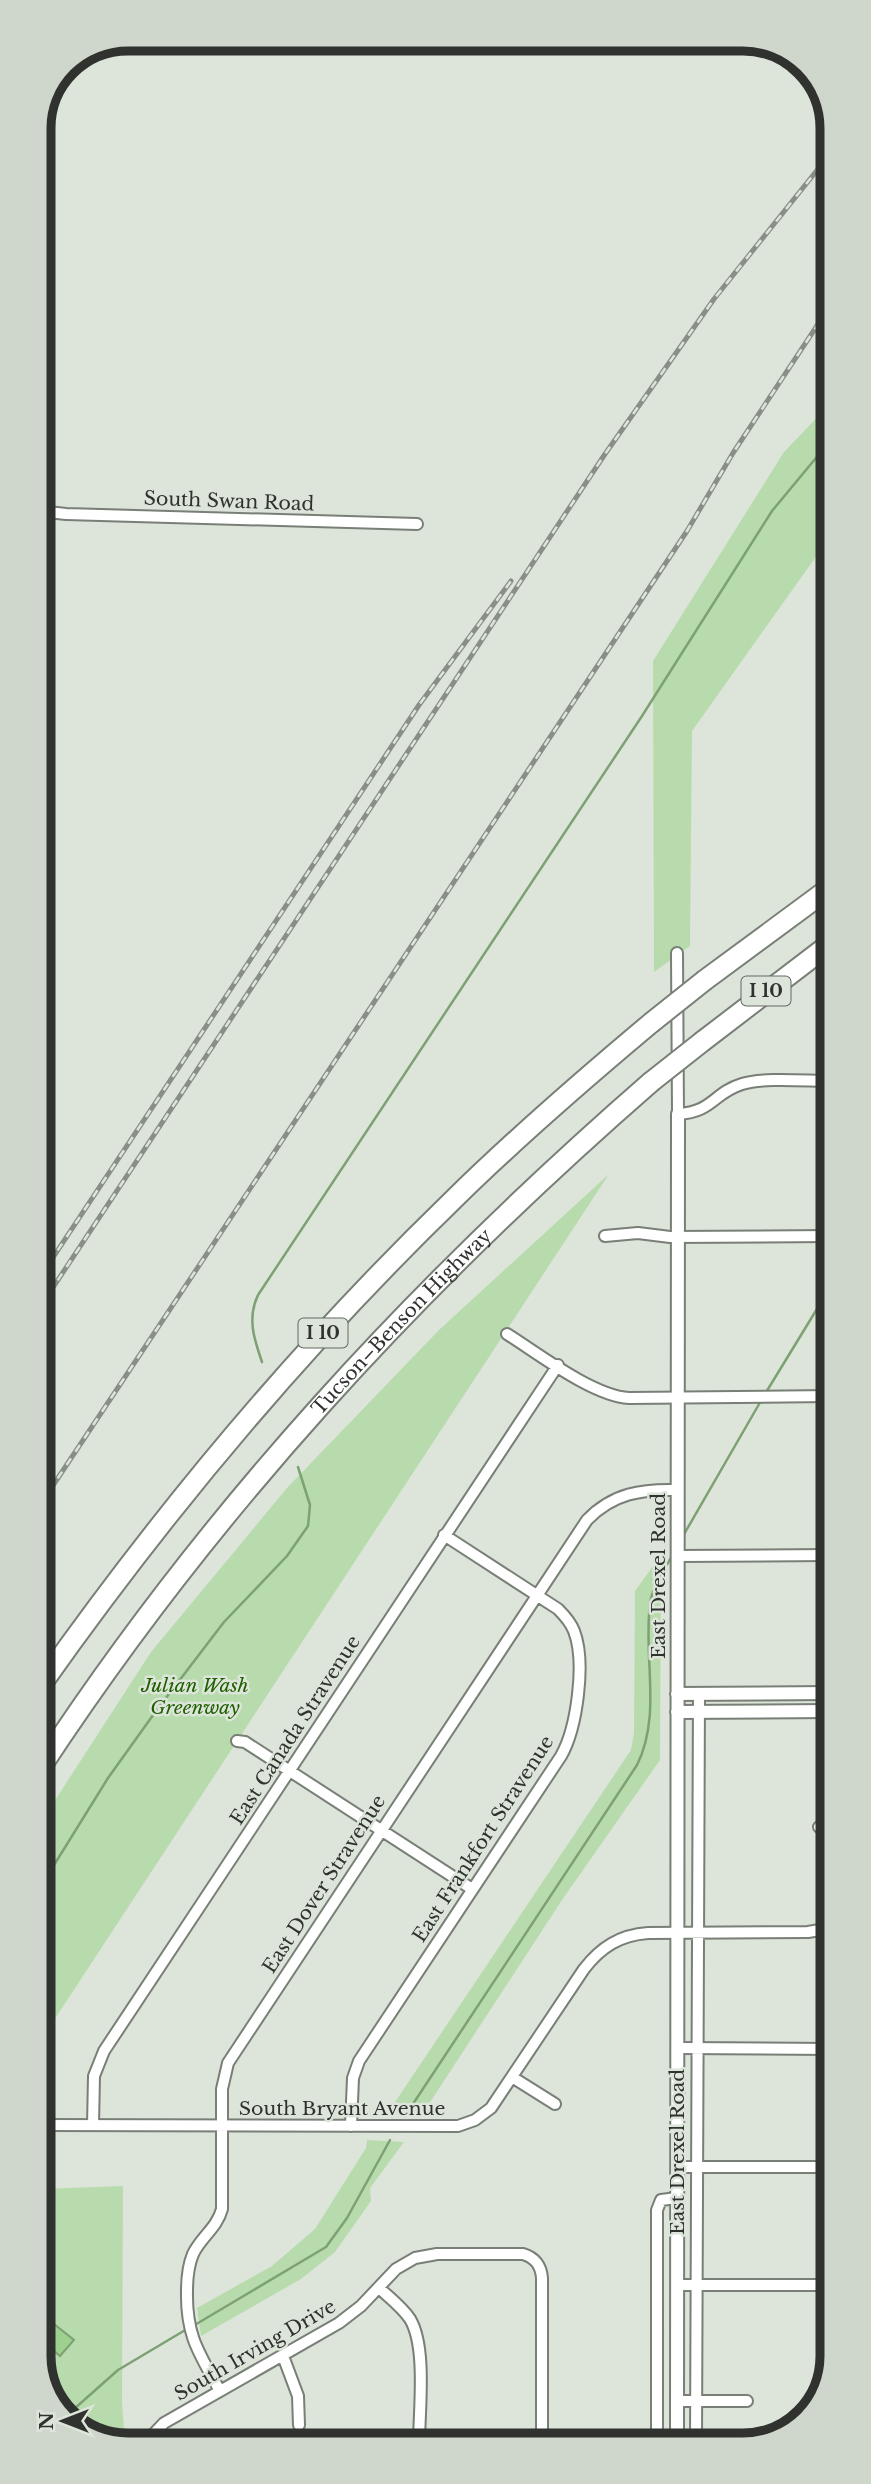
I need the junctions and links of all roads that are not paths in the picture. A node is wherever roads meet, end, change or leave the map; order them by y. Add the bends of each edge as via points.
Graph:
1 (51, 512) edge
2 (417, 524) dead end
3 (820, 895) edge
4 (820, 951) edge
5 (677, 953) dead end
6 (820, 1081) edge
7 (678, 1114) junction
8 (605, 1236) dead end
9 (820, 1236) edge
10 (677, 1237) junction
11 (507, 1334) dead end
12 (558, 1365) junction
13 (820, 1396) edge
14 (677, 1397) junction
15 (677, 1490) junction
16 (444, 1535) junction
17 (820, 1555) edge
18 (677, 1556) junction
19 (536, 1595) junction
20 (51, 1671) edge
21 (820, 1693) edge
22 (677, 1694) junction
23 (699, 1694) junction
24 (820, 1711) edge
25 (677, 1712) junction
26 (698, 1712) junction
27 (76, 1715) junction
28 (237, 1741) dead end
29 (51, 1752) edge
30 (51, 1756) edge
31 (290, 1769) junction
32 (380, 1830) junction
33 (472, 1889) junction
34 (820, 1930) edge
35 (677, 1933) junction
36 (697, 1933) junction
37 (677, 2048) junction
38 (696, 2048) junction
39 (820, 2049) edge
40 (512, 2077) junction
41 (555, 2104) dead end
42 (51, 2125) edge
43 (93, 2125) junction
44 (222, 2126) junction
45 (351, 2126) junction
46 (696, 2166) junction
47 (677, 2167) junction
48 (820, 2167) edge
49 (677, 2198) junction
50 (677, 2285) junction
51 (696, 2285) junction
52 (820, 2285) edge
53 (379, 2288) junction
54 (283, 2356) junction
55 (220, 2391) junction
56 (677, 2401) junction
57 (696, 2401) junction
58 (747, 2401) dead end
59 (299, 2425) dead end
60 (154, 2433) edge
61 (419, 2433) edge
62 (542, 2433) edge
63 (657, 2433) edge
64 (677, 2433) edge
65 (696, 2433) edge

1 - 2 street, South Swan Road
3 - 20 highway, I 10, bridge via 651,1023 482,1171 260,1402 121,1574
4 - 27 highway, Tucson–Benson Highway / I 10, bridge via 651,1082 495,1223 385,1333 197,1550
5 - 7 street, East Drexel Road
6 - 7 street via 747,1083 726,1091 703,1110
7 - 10 street, East Drexel Road
8 - 10 street
9 - 10 street
10 - 14 street, East Drexel Road
11 - 12 street
12 - 14 street via 613,1396
12 - 16 street, East Canada Stravenue
13 - 14 street
14 - 15 street, East Drexel Road
15 - 18 street, East Drexel Road
15 - 19 street, East Dover Stravenue via 634,1492 604,1504 587,1520
16 - 19 street, East Frankfort Stravenue
16 - 31 street, East Canada Stravenue
17 - 18 street
18 - 22 street, East Drexel Road
19 - 32 street, East Dover Stravenue
19 - 33 street, East Frankfort Stravenue via 561,1612 575,1633 575,1718 561,1756
21 - 23 street
22 - 23 street
22 - 25 street, East Drexel Road
23 - 26 street, East Drexel Road
24 - 26 street
25 - 26 street
25 - 35 street, East Drexel Road
26 - 36 street, East Drexel Road
27 - 29 highway, Tucson–Benson Highway / I 10
27 - 30 highway
28 - 31 street
31 - 32 street
31 - 43 street, East Canada Stravenue via 99,2059 93,2085
32 - 33 street
32 - 44 street, East Dover Stravenue via 231,2056 223,2079
33 - 45 street, East Frankfort Stravenue via 359,2061 353,2078
34 - 36 street, South Bryant Avenue
35 - 36 street, South Bryant Avenue
35 - 37 street, East Drexel Road
35 - 40 street, South Bryant Avenue via 629,1936 601,1950
36 - 38 street, East Drexel Road
37 - 38 street
37 - 47 street, East Drexel Road
38 - 39 street
38 - 46 street, East Drexel Road
40 - 41 street
40 - 45 street, South Bryant Avenue via 491,2108 467,2124
42 - 43 street, South Bryant Avenue
43 - 44 street, South Bryant Avenue
44 - 45 street, South Bryant Avenue
44 - 55 street, East Dover Stravenue via 222,2209 193,2255 187,2303 193,2342
46 - 47 street
46 - 48 street
46 - 51 street, East Drexel Road
47 - 49 street, East Drexel Road
49 - 50 street, East Drexel Road
49 - 63 street, East Drexel Road via 661,2200 657,2210
50 - 51 street
50 - 56 street, East Drexel Road
51 - 52 street
51 - 57 street, East Drexel Road
53 - 54 street, South Irving Drive via 339,2323
53 - 61 street via 407,2315 417,2337
53 - 62 street, South Irving Drive via 400,2266 424,2255 520,2254 536,2261 542,2278
54 - 55 street, South Irving Drive
54 - 59 street via 299,2396
55 - 60 street, South Irving Drive
56 - 57 street
56 - 64 street, East Drexel Road
57 - 58 street
57 - 65 street, East Drexel Road

